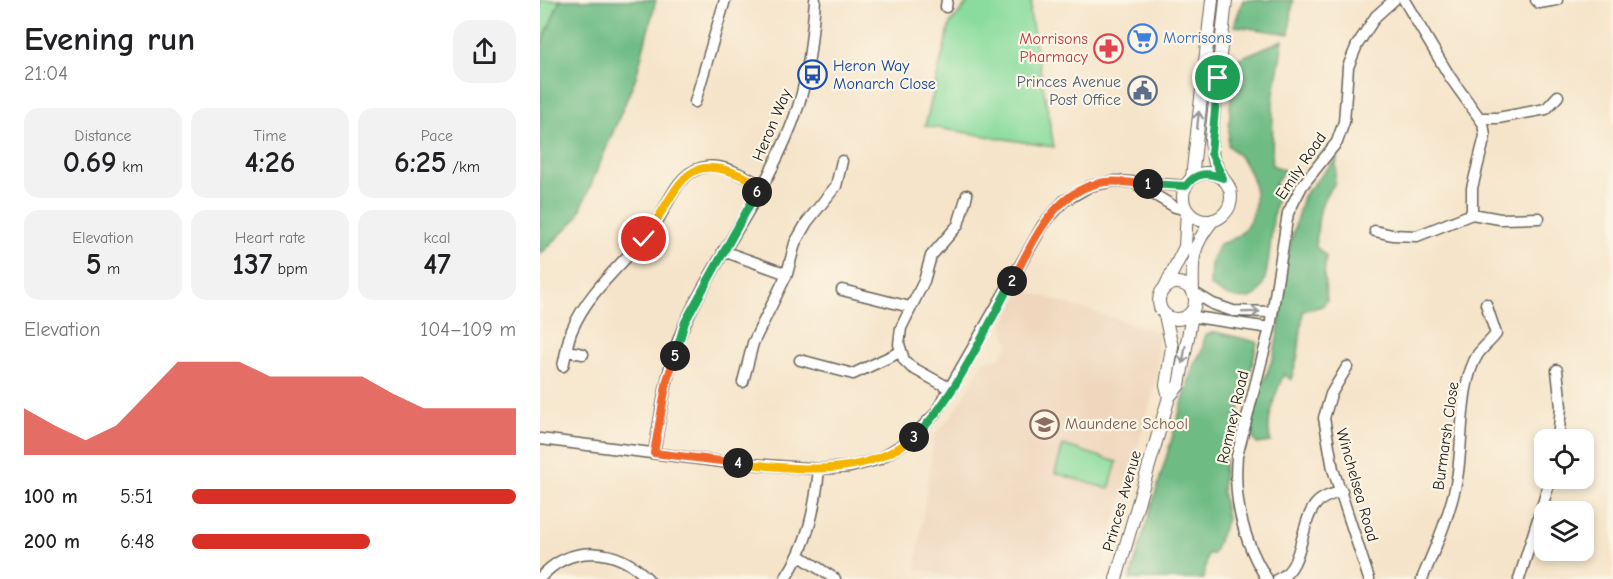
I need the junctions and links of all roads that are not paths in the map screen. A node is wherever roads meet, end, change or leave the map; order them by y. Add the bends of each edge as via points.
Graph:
1 (726, 0) edge
2 (815, 0) edge
3 (1212, 0) edge
4 (1226, 0) edge
5 (1394, 0) edge
6 (1404, 0) edge
7 (1536, 0) edge
8 (1557, 0) edge
9 (1558, 96) dead end
10 (695, 102) dead end
11 (1481, 118) junction
12 (842, 161) dead end
13 (1223, 178) junction
14 (1189, 182) junction
15 (1136, 184) junction
16 (761, 185) junction
17 (967, 195) dead end
18 (1187, 210) junction
19 (1472, 214) junction
20 (1539, 218) dead end
21 (1213, 220) junction
22 (1375, 231) dead end
23 (723, 251) junction
24 (787, 274) junction
25 (1166, 287) junction
26 (842, 290) dead end
27 (1194, 292) junction
28 (1486, 304) dead end
29 (910, 307) junction
30 (1272, 312) junction
31 (1191, 314) junction
32 (1165, 315) junction
33 (1270, 328) junction
34 (567, 351) junction
35 (900, 352) junction
36 (583, 354) dead end
37 (800, 360) dead end
38 (563, 366) dead end
39 (1347, 367) dead end
40 (1557, 370) dead end
41 (743, 382) dead end
42 (951, 389) junction
43 (1169, 397) junction
44 (1559, 429) edge
45 (540, 439) edge
46 (654, 453) junction
47 (819, 469) junction
48 (1548, 489) edge
49 (1341, 491) junction
50 (800, 556) junction
51 (540, 578) edge
52 (648, 579) edge
53 (785, 579) edge
54 (835, 579) edge
55 (1116, 579) edge
56 (1267, 579) edge
57 (1278, 579) edge
58 (1369, 579) edge
59 (1422, 579) edge
60 (1519, 579) edge

1 - 10 street
2 - 16 street, Heron Way via 804,85 786,136
14 -> 3 street, Princes Avenue
4 - 13 street, Princes Avenue via 1211,139 1213,159
5 - 30 street, Emily Road via 1376,16 1357,45 1348,67 1344,122 1337,142 1290,208
6 - 11 street via 1450,77
7 - 8 street
9 - 11 street via 1546,109
11 - 19 street via 1485,136 1472,188
12 - 24 street via 836,186 795,243
13 - 14 street via 1206,173
13 - 21 street, Princes Avenue via 1231,201 1225,213
14 - 15 street
14 - 18 street, Princes Avenue via 1183,198
15 - 18 street
15 - 42 street via 1090,186 1054,211
16 - 23 street, Heron Way
16 - 34 street via 733,170 716,167 685,175 644,239 590,298 571,331
17 - 29 street via 958,225 931,256 924,281
18 - 21 street via 1198,219
18 - 25 street, Princes Avenue via 1185,247
19 - 20 street via 1500,219
19 - 22 street via 1417,236
21 - 27 street, Princes Avenue via 1193,254
23 - 24 street
23 - 46 street, Heron Way via 685,322 667,380
24 - 41 street via 753,343
25 - 27 street via 1183,284
25 - 32 street, Princes Avenue via 1159,301
26 - 29 street
27 -> 30 street via 1233,311
27 - 31 street, Princes Avenue
28 - 59 street, Burmarsh Close via 1497,334 1477,355 1465,393 1456,483
29 - 35 street via 900,328
30 - 33 street, Emily Road
31 - 32 street via 1176,320
31 - 33 street
31 -> 43 street, Princes Avenue via 1179,385
32 - 43 street, Princes Avenue via 1172,347 1166,385
33 - 56 street, Romney Road via 1235,474 1235,496 1243,531
34 - 36 street
34 - 38 street
35 - 37 street via 853,374
35 - 42 street via 911,367
39 - 49 street, Winchelsea Road via 1331,394 1324,418
40 - 44 street
42 - 47 street via 923,429 894,451 850,467
43 - 55 street, Princes Avenue
45 - 46 street
46 - 47 street
47 - 50 street via 816,505
48 - 60 street
49 - 57 street via 1317,502 1292,567
49 - 58 street, Winchelsea Road
50 - 53 street
50 - 54 street
51 - 52 street via 562,560 599,552 625,560

